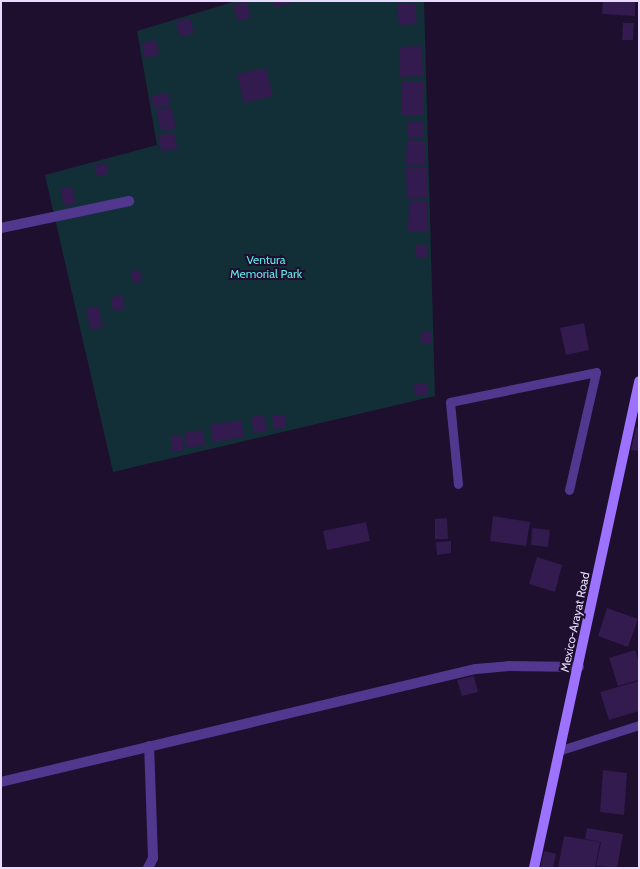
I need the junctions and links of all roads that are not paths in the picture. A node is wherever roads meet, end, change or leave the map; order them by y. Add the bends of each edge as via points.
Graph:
1 (129, 201) dead end
2 (1, 228) edge
3 (639, 381) edge
4 (458, 484) dead end
5 (569, 490) dead end
6 (579, 667) junction
7 (639, 725) edge
8 (149, 746) junction
9 (561, 750) junction
10 (1, 782) edge
11 (148, 868) edge
12 (534, 868) edge

1 - 2 street
3 - 6 main road, Mexico-Arayat Road
4 - 5 lane via 450,402 596,372
6 - 8 street via 509,666 476,669
6 - 9 main road, Mexico-Arayat Road
7 - 9 lane
8 - 10 street
8 - 11 street via 152,858
9 - 12 main road, Mexico-Arayat Road

